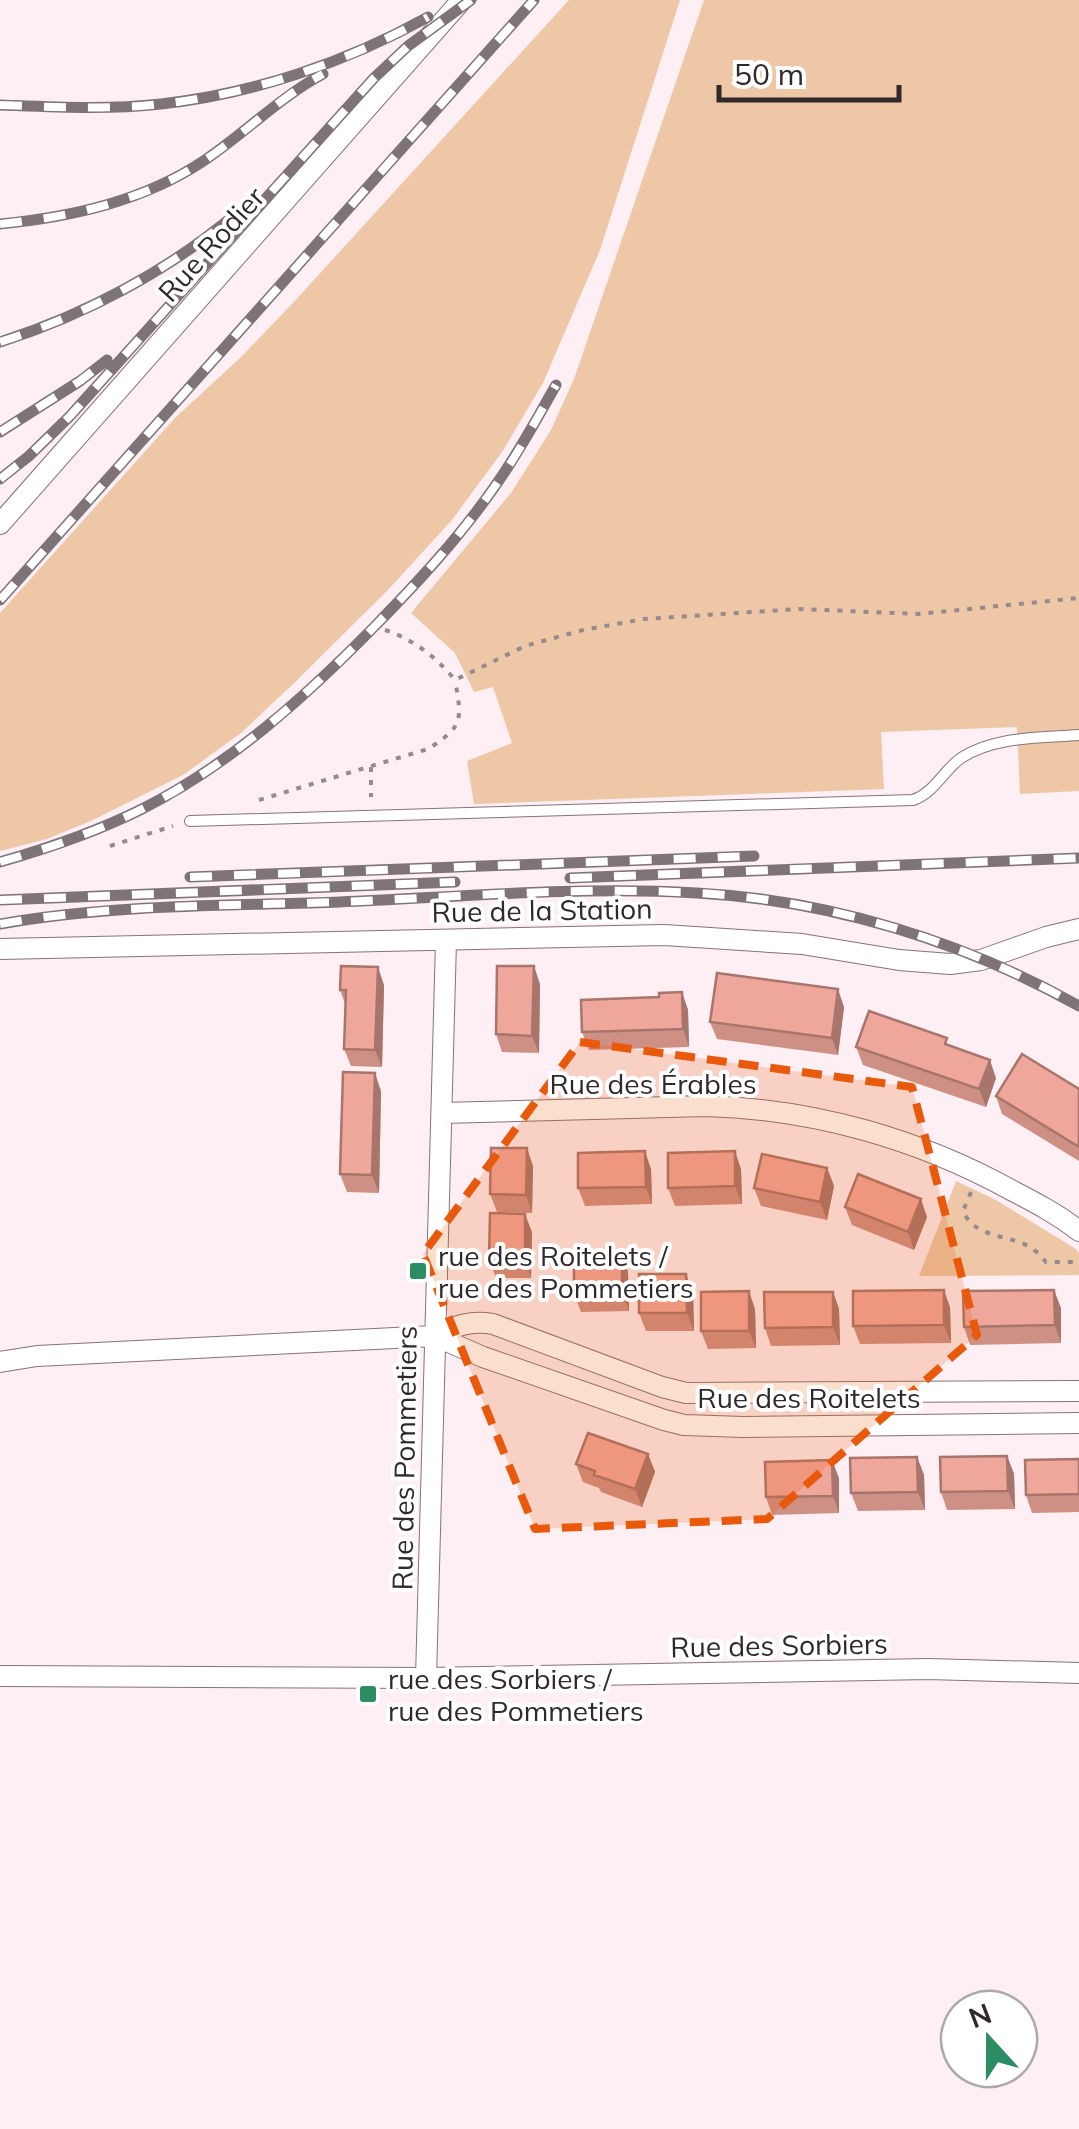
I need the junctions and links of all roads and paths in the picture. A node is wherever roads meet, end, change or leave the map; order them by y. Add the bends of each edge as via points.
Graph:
1 (462, 0) edge
2 (0, 524) edge
3 (1079, 598) edge
4 (385, 630) dead end
5 (455, 680) junction
6 (1079, 735) edge
7 (370, 767) junction
8 (248, 803) dead end
9 (372, 816) junction
10 (190, 820) joint
11 (110, 846) dead end
12 (1079, 930) edge
13 (446, 941) junction
14 (0, 949) edge
15 (442, 1114) junction
16 (972, 1189) dead end
17 (1079, 1231) edge
18 (1079, 1262) edge
19 (434, 1336) junction
20 (0, 1362) edge
21 (1079, 1390) edge
22 (705, 1394) junction
23 (1079, 1423) edge
24 (706, 1426) junction
25 (1079, 1674) edge
26 (0, 1676) edge
27 (426, 1678) junction

1 - 2 street, Rue Rodier
3 - 5 path via 920,614 798,610 644,620 525,646
4 - 5 path via 423,649
5 - 7 path via 460,718 450,735
6 - 9 lane via 980,749 913,800
7 - 8 path
7 - 9 path
9 - 10 lane
10 - 11 path
12 - 13 street, Rue de la Station via 950,964 710,936
13 - 14 street, Rue de la Station
13 - 15 street, Rue des Pommetiers
15 - 17 street, Rue des Érables via 706,1106 801,1115 954,1160
15 - 19 street, Rue des Pommetiers
16 - 18 path via 963,1211 976,1228 1034,1249 1046,1262
19 - 20 street, Rue des Roitelets
19 - 22 street, Rue des Roitelets via 466,1323 493,1324 662,1387
19 - 24 street, Rue des Roitelets via 664,1420
19 - 27 street, Rue des Pommetiers
21 - 22 street, Rue des Roitelets
22 - 24 street
23 - 24 street, Rue des Roitelets
25 - 27 street, Rue des Sorbiers via 909,1669
26 - 27 street, Rue des Sorbiers

